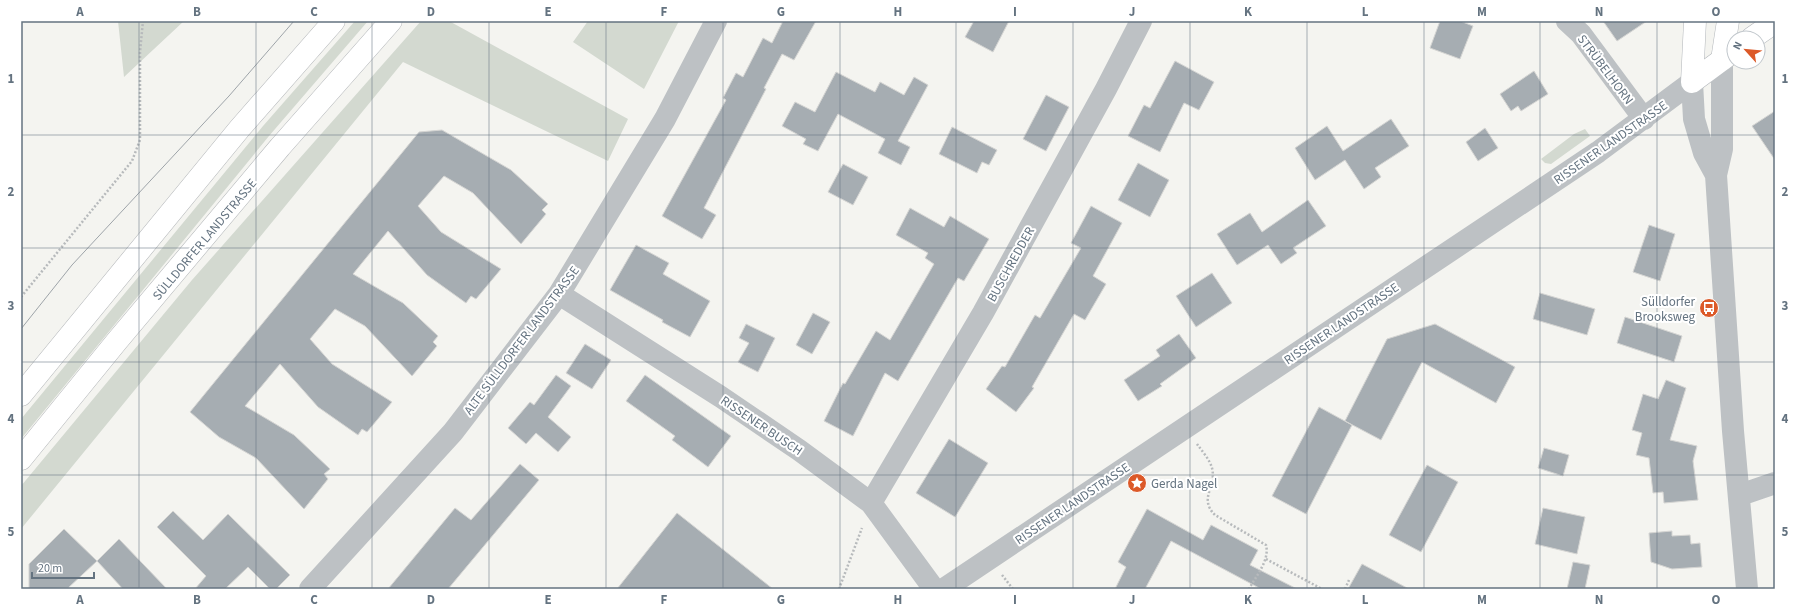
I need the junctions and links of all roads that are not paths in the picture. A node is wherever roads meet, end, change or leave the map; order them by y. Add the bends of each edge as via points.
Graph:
1 (334, 21) edge
2 (390, 21) edge
3 (716, 21) edge
4 (1141, 21) edge
5 (1567, 21) edge
6 (1695, 21) edge
7 (1775, 22) edge
8 (1764, 30) edge
9 (1726, 56) edge
10 (1727, 70) edge
11 (1692, 82) junction
12 (1644, 119) junction
13 (1716, 175) junction
14 (559, 294) junction
15 (21, 395) edge
16 (21, 459) edge
17 (1775, 483) edge
18 (1740, 495) junction
19 (871, 503) junction
20 (310, 589) edge
21 (934, 589) edge
22 (944, 589) edge
23 (1747, 589) edge

1 - 15 main road via 240,128
2 - 16 main road, SÜLLDORFER LANDSTRASSE via 117,341
3 - 14 street, ALTE SÜLLDORFER LANDSTRASSE via 665,119
4 - 19 street, BUSCHREDDER via 983,313
5 - 12 street, STRÜBELHORN via 1581,34
6 - 11 main road
7 - 8 main road
9 - 11 main road, RISSENER LANDSTRASSE
10 - 13 street via 1722,149
11 - 12 street, RISSENER LANDSTRASSE
11 - 13 street via 1694,119 1704,153
12 - 22 street, RISSENER LANDSTRASSE
13 - 18 street via 1733,431
14 - 19 street, RISSENER BUSCH via 721,397
14 - 20 street, ALTE SÜLLDORFER LANDSTRASSE via 452,432
17 - 18 street
18 - 23 street
19 - 21 street, RISSENER BUSCH

